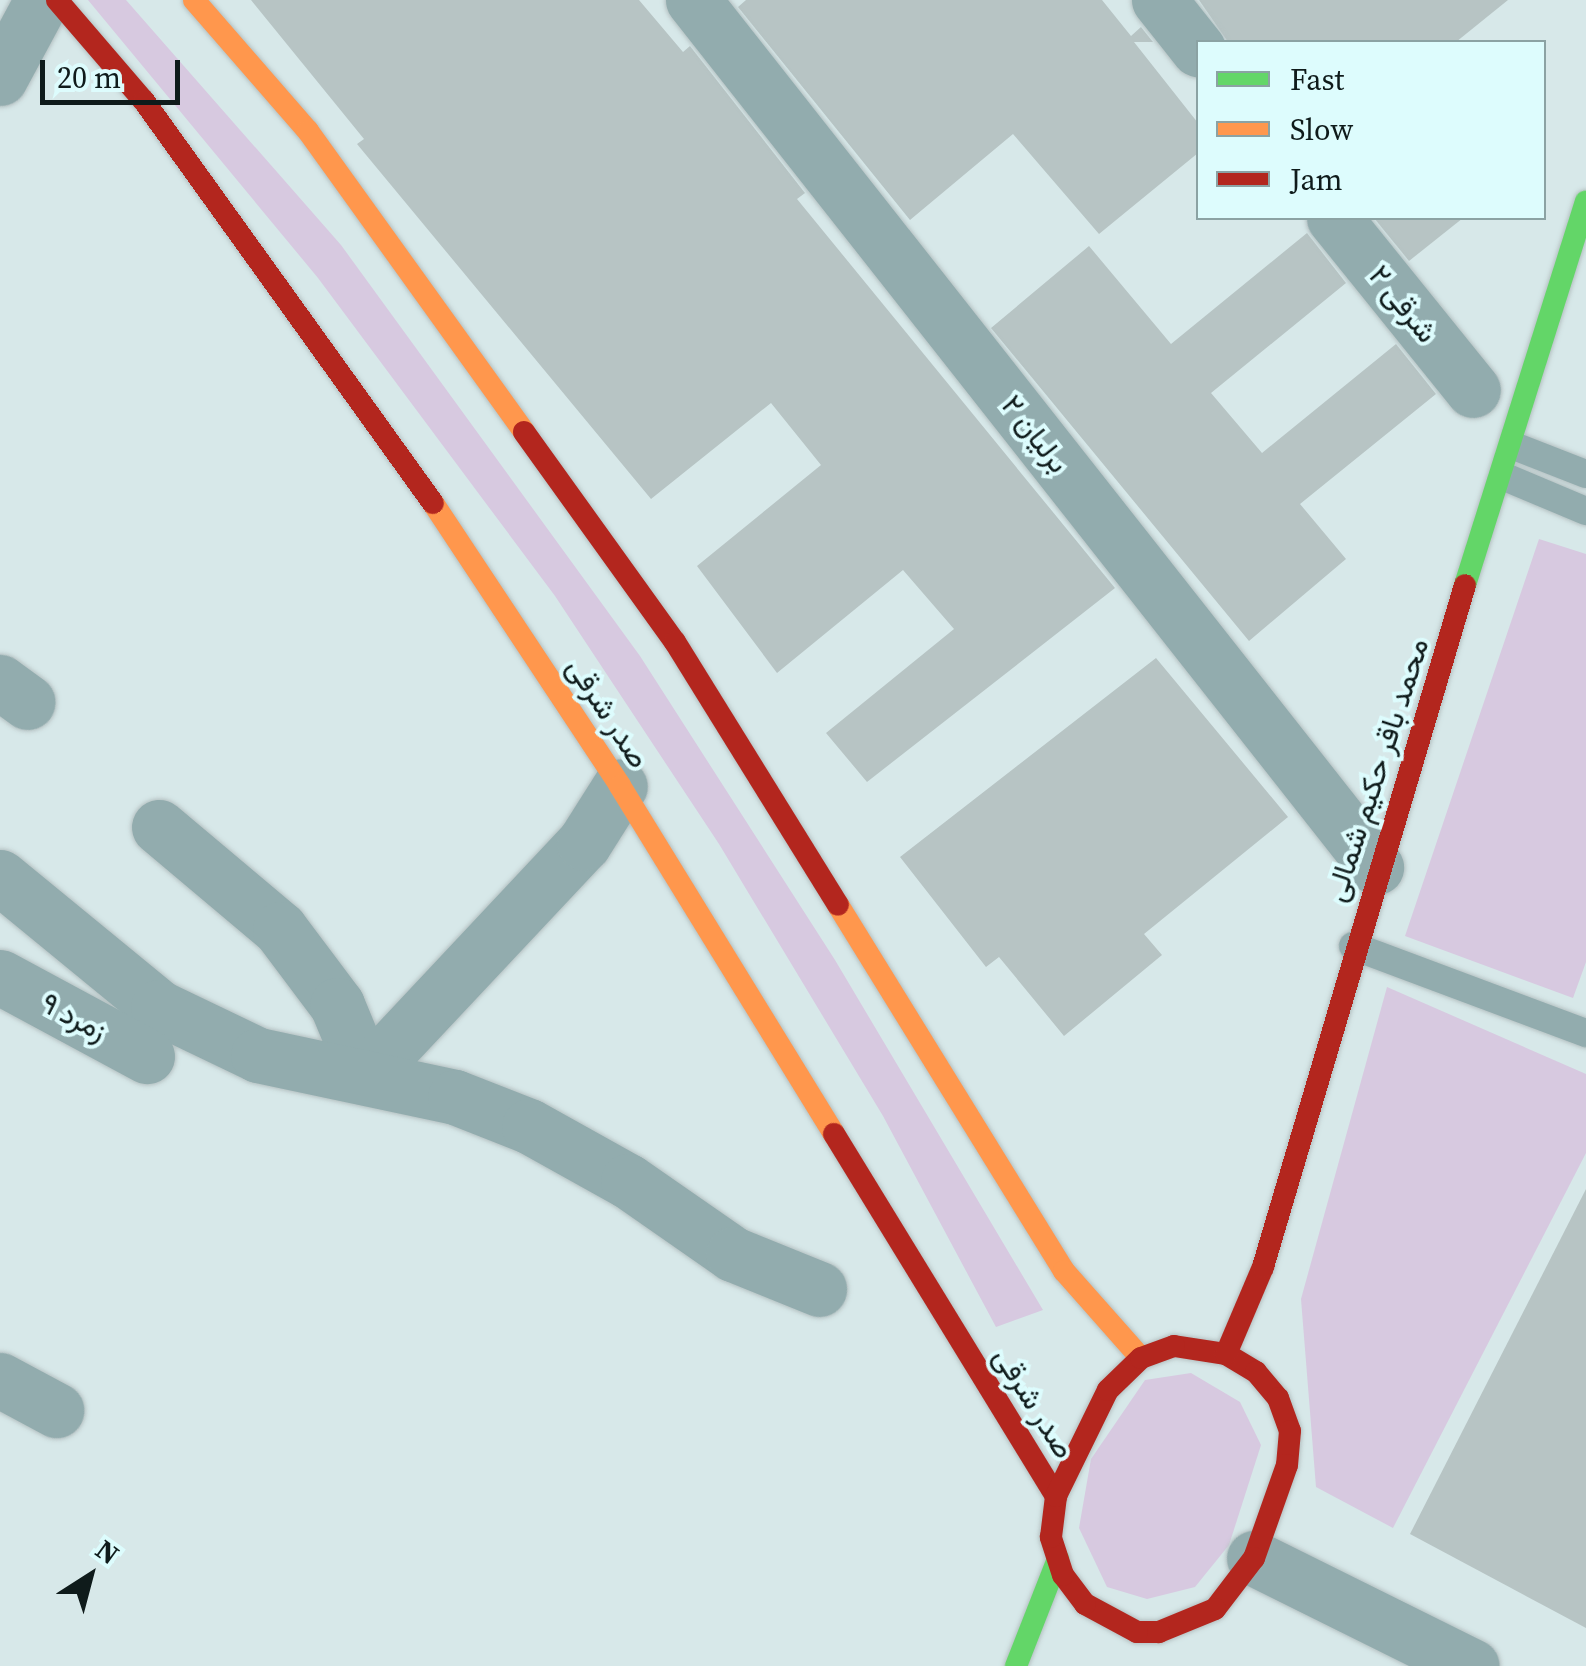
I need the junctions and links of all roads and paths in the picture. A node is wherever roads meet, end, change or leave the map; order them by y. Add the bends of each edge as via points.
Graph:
1 (42, 0) edge
2 (57, 0) edge
3 (194, 0) edge
4 (693, 0) edge
5 (1159, 0) edge
6 (1196, 47) edge
7 (0, 78) edge
8 (1586, 202) edge
9 (1336, 220) edge
10 (1473, 390) dead end
11 (1514, 446) junction
12 (1586, 474) edge
13 (1504, 476) junction
14 (1586, 511) edge
15 (620, 786) junction
16 (159, 826) dead end
17 (1376, 867) junction
18 (0, 877) edge
19 (1353, 946) junction
20 (0, 977) edge
21 (1586, 1034) edge
22 (147, 1056) dead end
23 (366, 1075) junction
24 (819, 1289) dead end
25 (1226, 1354) junction
26 (1142, 1358) junction
27 (0, 1380) edge
28 (56, 1410) dead end
29 (1056, 1496) junction
30 (1058, 1558) junction
31 (1254, 1558) junction
32 (1137, 1632) junction
33 (1117, 1655) dead end
34 (1016, 1666) edge
35 (1472, 1666) edge

1 - 7 street
2 - 15 street, صدر شرقی via 144,101 387,433
3 - 26 street via 308,131 674,642 1064,1271
4 - 17 street, برلیان ۲
5 - 6 street
8 - 11 street, محمد باقر حکیم شمالی
9 - 10 street, ۲ شرقی
11 - 12 lane
11 - 13 street, محمد باقر حکیم شمالی
13 - 14 lane
13 - 17 street, محمد باقر حکیم شمالی
15 - 23 street via 584,843
15 - 29 street, صدر شرقی
16 - 23 street via 280,929 337,1005
17 - 19 street, محمد باقر حکیم شمالی
18 - 23 street via 158,1007 258,1055
19 - 21 lane
19 - 25 street, محمد باقر حکیم شمالی via 1263,1267
20 - 22 street, زمرد ۹
23 - 24 street via 455,1097 529,1126 628,1180 733,1254
25 - 26 street via 1174,1346
25 - 31 street via 1278,1398 1290,1431 1281,1499
26 - 29 street via 1108,1390
27 - 28 street
29 - 30 street via 1050,1537
30 - 32 street via 1085,1604
30 - 34 street
31 - 32 street via 1216,1608 1159,1632
31 - 35 street
32 - 33 street

